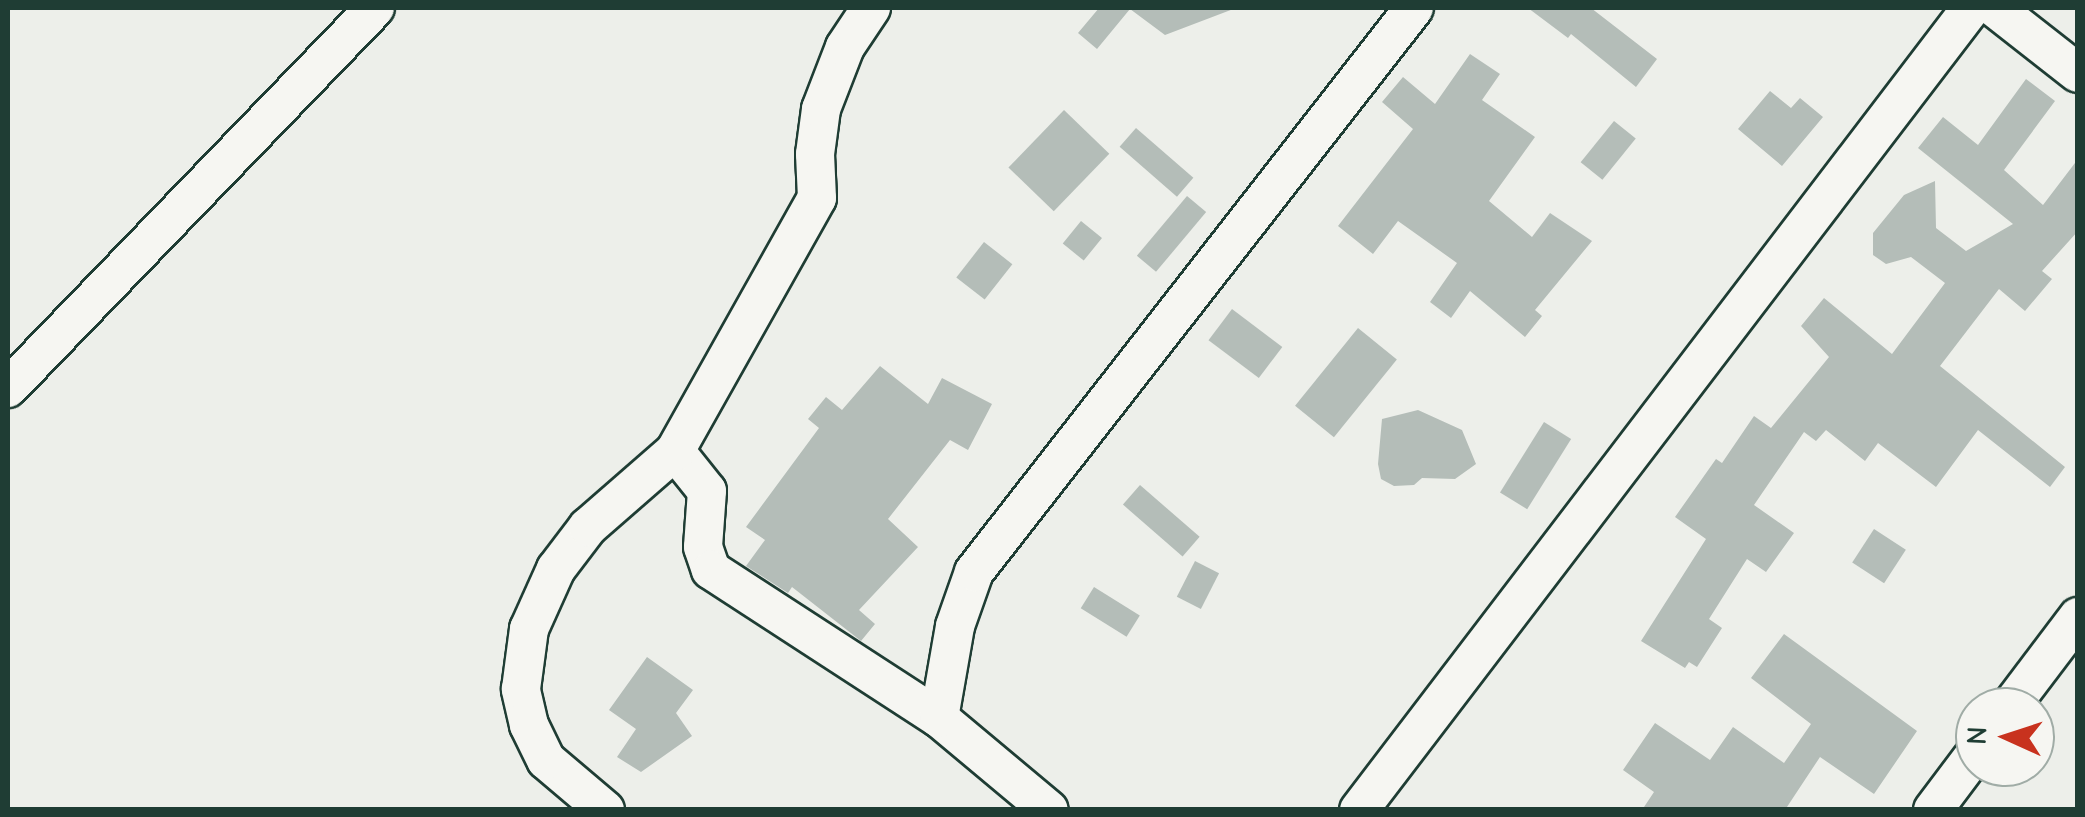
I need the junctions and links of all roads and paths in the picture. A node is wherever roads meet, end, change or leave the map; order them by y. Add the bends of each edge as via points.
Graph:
1 (375, 8) edge
2 (870, 8) edge
3 (1414, 8) edge
4 (1971, 8) edge
5 (1995, 8) edge
6 (2078, 73) edge
7 (8, 388) edge
8 (676, 450) junction
9 (2078, 617) edge
10 (2025, 687) edge
11 (939, 718) junction
12 (1955, 781) edge
13 (605, 810) edge
14 (1049, 810) edge
15 (1358, 810) edge
16 (1933, 810) edge

1 - 7 street
2 - 8 street via 845,48 821,109 817,198
3 - 11 street via 974,572
4 - 15 street
5 - 6 street
8 - 11 street via 707,490 703,548 711,570
8 - 13 street via 588,527 556,569 529,630 521,689 528,726 546,760
9 - 10 street
11 - 14 street
12 - 16 street

